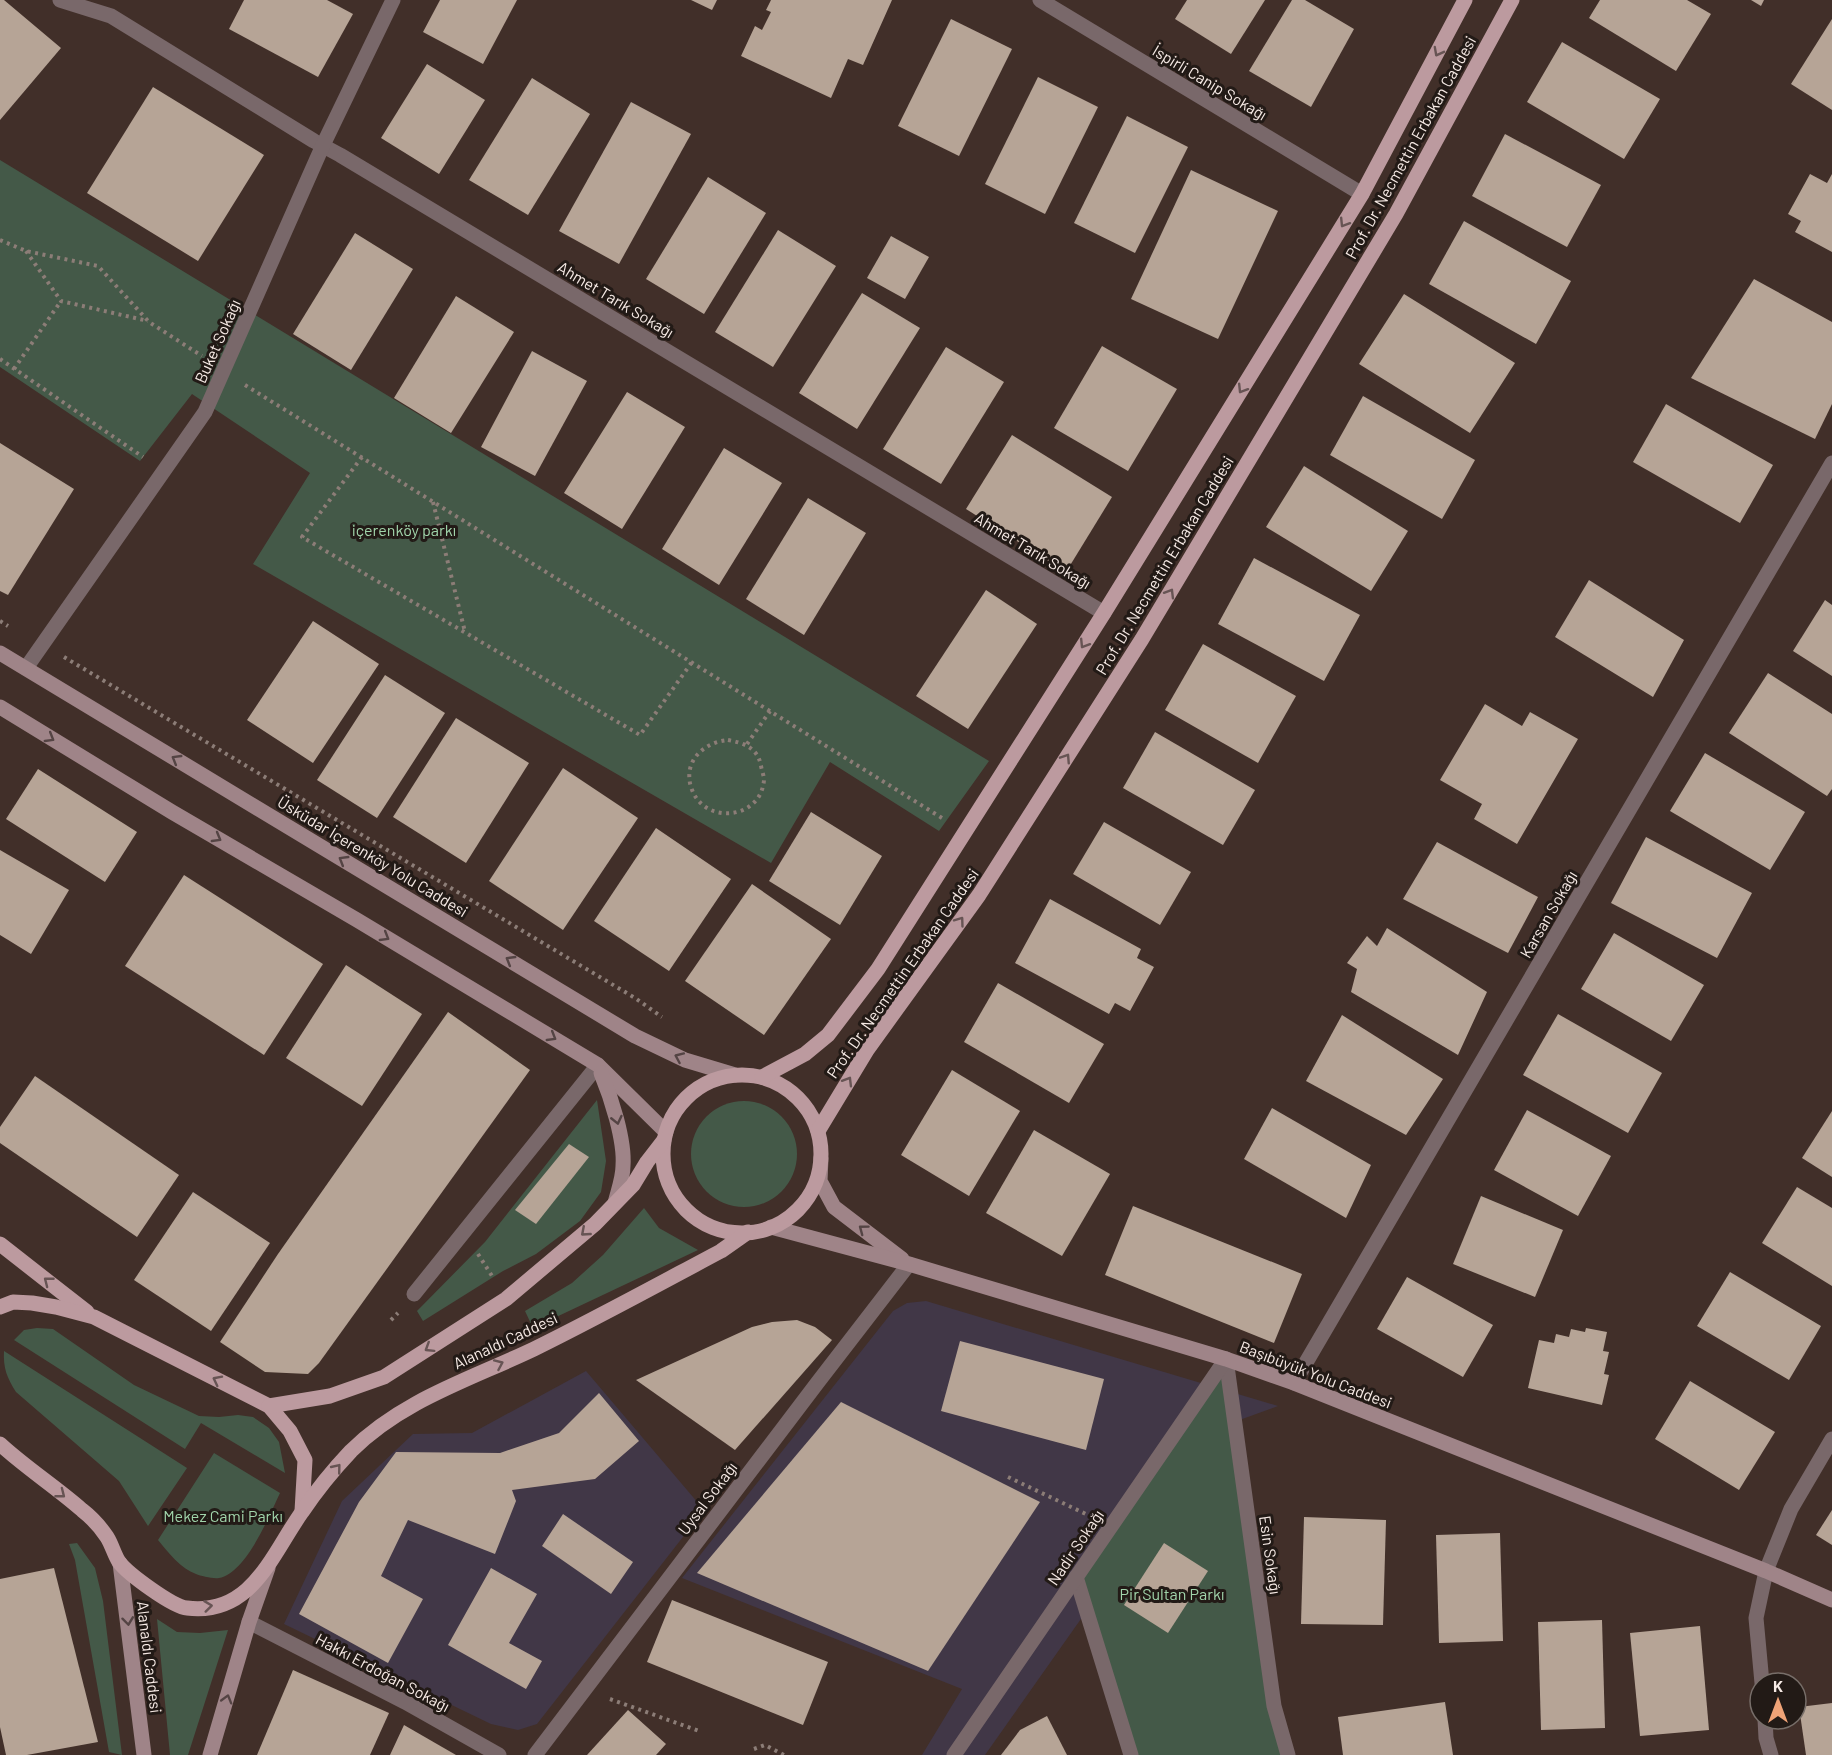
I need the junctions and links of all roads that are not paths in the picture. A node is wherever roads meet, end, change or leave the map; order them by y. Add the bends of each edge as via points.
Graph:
1 (60, 0) edge
2 (99, 0) edge
3 (393, 0) edge
4 (1040, 0) edge
5 (1465, 0) edge
6 (1512, 0) edge
7 (111, 16) junction
8 (323, 145) junction
9 (1362, 194) junction
10 (1832, 463) edge
11 (1104, 613) junction
12 (0, 653) edge
13 (26, 668) junction
14 (1, 710) edge
15 (598, 1065) junction
16 (735, 1075) junction
17 (762, 1077) junction
18 (818, 1131) junction
19 (665, 1136) junction
20 (821, 1158) junction
21 (615, 1203) junction
22 (771, 1227) junction
23 (748, 1232) junction
24 (0, 1244) edge
25 (909, 1264) junction
26 (414, 1294) dead end
27 (0, 1307) edge
28 (94, 1317) junction
29 (1226, 1359) junction
30 (1294, 1383) junction
31 (269, 1406) junction
32 (1832, 1438) edge
33 (0, 1444) edge
34 (0, 1450) edge
35 (15, 1458) junction
36 (302, 1511) junction
37 (120, 1563) junction
38 (268, 1568) junction
39 (1766, 1571) junction
40 (1076, 1577) junction
41 (1832, 1600) edge
42 (249, 1622) junction
43 (1761, 1671) edge
44 (1767, 1731) edge
45 (144, 1755) edge
46 (210, 1755) edge
47 (499, 1755) edge
48 (535, 1755) edge
49 (954, 1755) edge
50 (1131, 1755) edge
51 (1288, 1755) edge
52 (1771, 1755) edge

1 - 7 street, Ahmet Tarık Sokağı
2 - 7 street, Ahmet Tarık Sokağı
3 - 8 street, Buket Sokağı
4 - 9 street, İspirli Canip Sokağı
5 -> 9 main road, Prof. Dr. Necmettin Erbakan Caddesi
18 -> 6 main road, Prof. Dr. Necmettin Erbakan Caddesi via 867,1050 979,895 1142,639 1396,214
7 - 8 street, Ahmet Tarık Sokağı
8 - 11 street, Ahmet Tarık Sokağı
8 - 13 street, Buket Sokağı via 206,412
9 -> 11 main road, Prof. Dr. Necmettin Erbakan Caddesi
10 - 30 street, Karsan Sokağı
11 -> 17 main road, Prof. Dr. Necmettin Erbakan Caddesi via 878,969 828,1035 805,1054
12 - 13 main road, Üsküdar İçerenköy Yolu Caddesi
16 -> 13 main road, Üsküdar İçerenköy Yolu Caddesi via 685,1060 635,1036
14 -> 15 main road
15 - 19 main road
15 -> 21 main road via 611,1096 624,1165
15 - 26 street
16 - 17 main road
16 - 19 main road via 710,1081 688,1095 672,1116
17 - 18 main road via 786,1088 806,1107
18 - 20 main road
19 - 21 main road, Alanaldı Caddesi via 633,1185
19 - 23 main road via 663,1164 670,1187 683,1207 702,1222 724,1231
20 - 22 main road via 817,1180 806,1200
25 -> 20 main road via 834,1207 820,1181
21 -> 31 main road, Alanaldı Caddesi via 506,1299 384,1377 330,1396
22 - 23 main road
22 - 25 main road, Başıbüyük Yolu Caddesi
36 -> 23 main road, Alanaldı Caddesi via 370,1433 408,1407 534,1349 721,1251
28 -> 24 main road
25 - 29 main road, Başıbüyük Yolu Caddesi
25 - 48 street, Uysal Sokağı
27 - 28 main road, Alanaldı Caddesi via 13,1302 32,1303
31 -> 28 main road, Alanaldı Caddesi
29 - 30 main road, Başıbüyük Yolu Caddesi
29 - 40 street, Nadir Sokağı
29 - 51 street, Esin Sokağı via 1274,1706
30 - 39 main road, Başıbüyük Yolu Caddesi
31 - 36 main road, Alanaldı Caddesi via 290,1431 305,1460
32 - 39 street via 1791,1509
33 - 35 main road, Alanaldı Caddesi
34 - 35 main road
35 -> 37 main road, Alanaldı Caddesi via 83,1511 106,1536
36 - 38 main road, Alanaldı Caddesi
37 -> 38 main road, Alanaldı Caddesi via 158,1595 185,1608 214,1607 242,1595
37 -> 45 main road, Alanaldı Caddesi
38 - 42 main road, Alanaldı Caddesi
39 - 41 main road, Başıbüyük Yolu Caddesi
39 - 43 street via 1756,1618
40 - 49 street, Nadir Sokağı
40 - 50 street
46 -> 42 main road, Alanaldı Caddesi
42 - 47 street, Hakkı Erdoğan Sokağı
44 - 52 street

